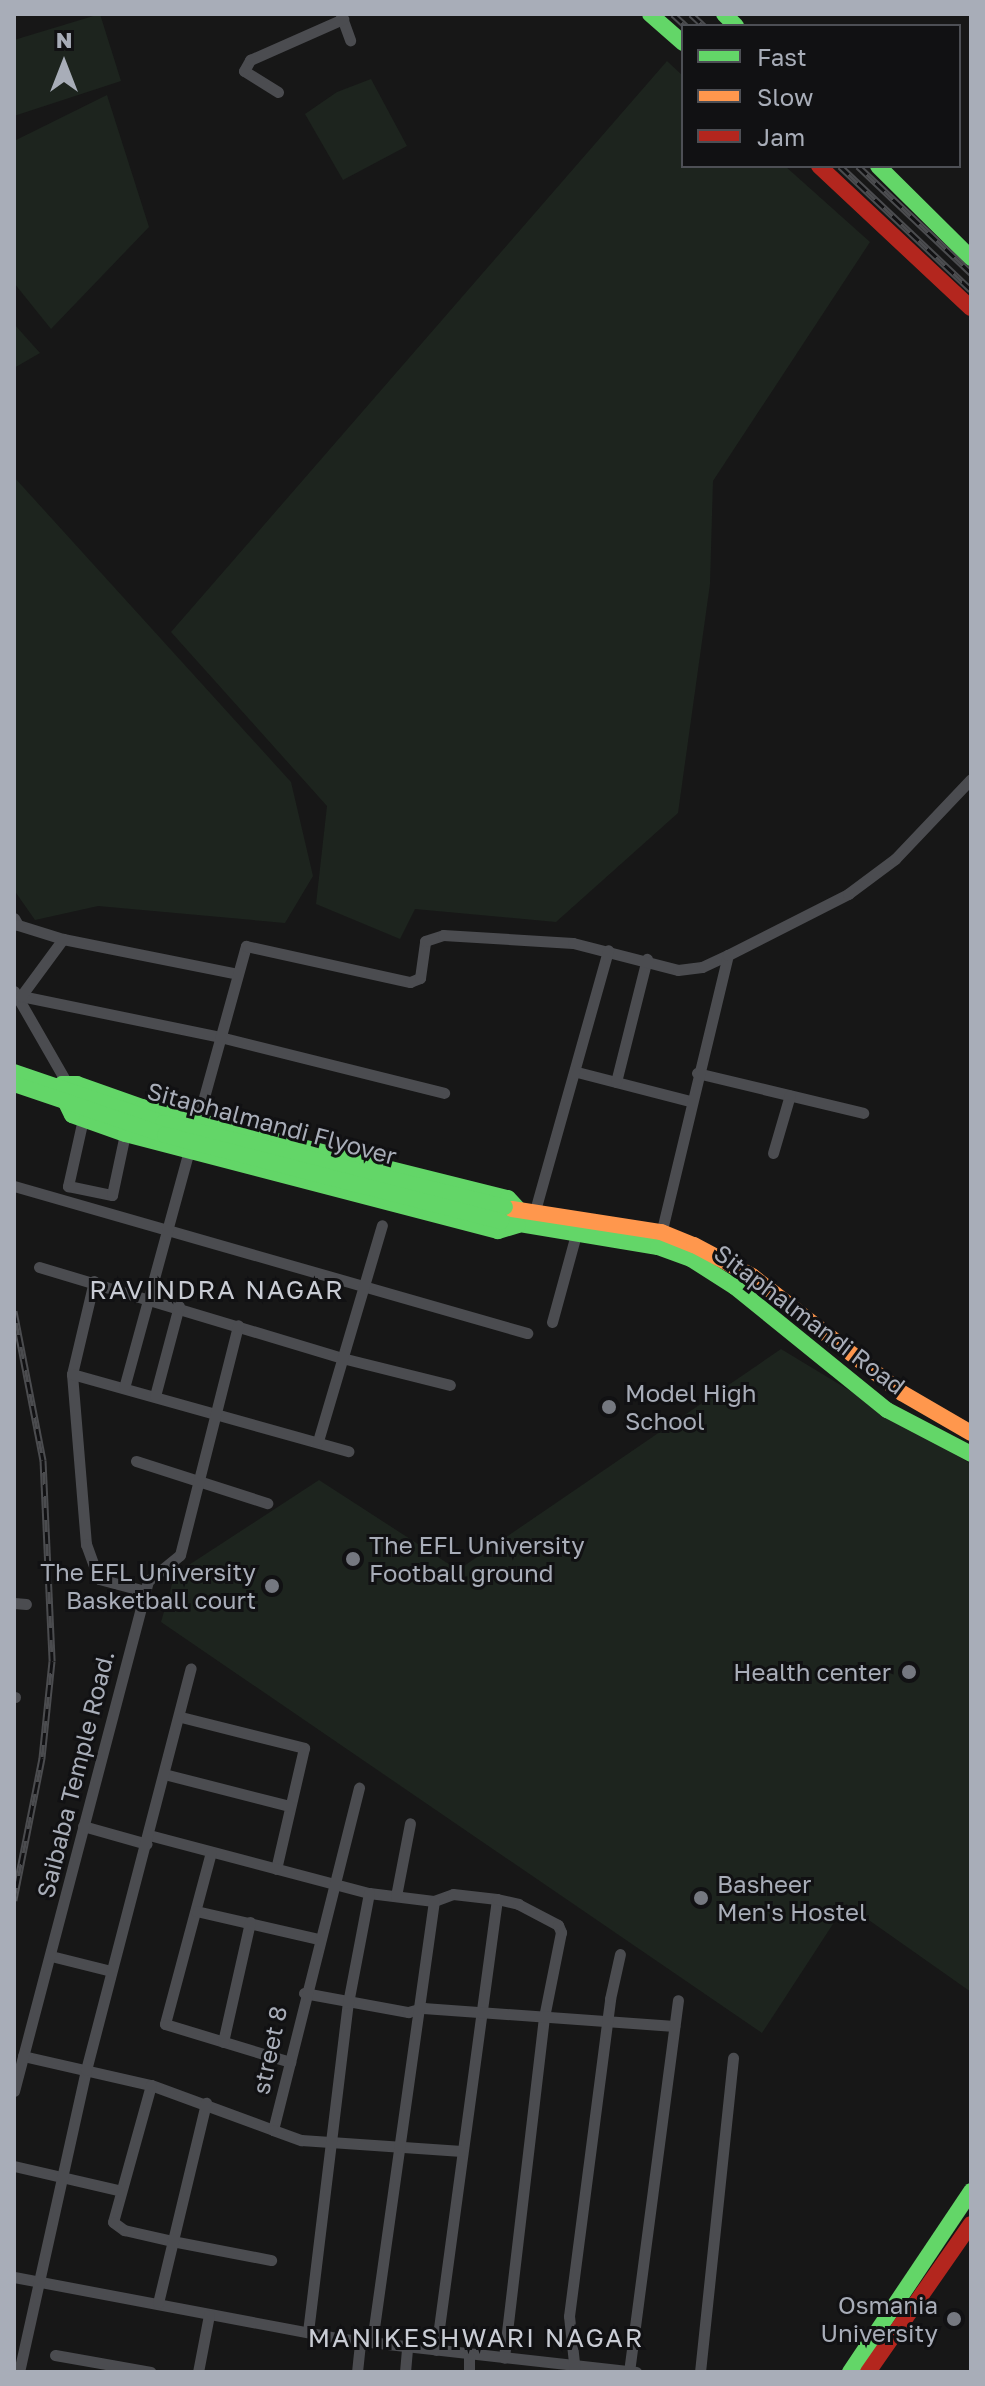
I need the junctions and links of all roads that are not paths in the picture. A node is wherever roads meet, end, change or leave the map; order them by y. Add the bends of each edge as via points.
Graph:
1 (650, 14) edge
2 (342, 16) edge
3 (350, 40) dead end
4 (681, 41) edge
5 (278, 92) dead end
6 (825, 168) edge
7 (880, 168) edge
8 (971, 258) edge
9 (971, 308) edge
10 (971, 779) edge
11 (14, 918) edge
12 (63, 939) junction
13 (608, 950) junction
14 (728, 955) junction
15 (647, 959) junction
16 (238, 974) junction
17 (18, 994) edge
18 (220, 1037) junction
19 (577, 1072) junction
20 (697, 1073) junction
21 (20, 1079) edge
22 (616, 1082) junction
23 (67, 1083) junction
24 (444, 1093) dead end
25 (790, 1095) junction
26 (690, 1101) junction
27 (863, 1113) dead end
28 (83, 1119) junction
29 (198, 1120) junction
30 (125, 1134) junction
31 (189, 1151) junction
32 (773, 1153) dead end
33 (14, 1186) edge
34 (516, 1215) junction
35 (382, 1225) dead end
36 (168, 1227) junction
37 (576, 1234) junction
38 (659, 1239) junction
39 (39, 1267) dead end
40 (94, 1281) junction
41 (364, 1284) junction
42 (148, 1297) junction
43 (179, 1306) junction
44 (552, 1322) dead end
45 (238, 1325) junction
46 (527, 1333) dead end
47 (346, 1359) junction
48 (72, 1374) junction
49 (450, 1385) dead end
50 (124, 1388) junction
51 (155, 1396) junction
52 (218, 1413) junction
53 (971, 1433) edge
54 (318, 1441) junction
55 (348, 1451) dead end
56 (971, 1454) edge
57 (136, 1461) dead end
58 (199, 1483) junction
59 (267, 1503) dead end
60 (145, 1591) junction
61 (191, 1668) dead end
62 (181, 1717) junction
63 (164, 1774) junction
64 (359, 1788) dead end
65 (290, 1806) junction
66 (410, 1823) dead end
67 (83, 1826) junction
68 (148, 1839) junction
69 (211, 1852) junction
70 (276, 1869) junction
71 (333, 1883) junction
72 (369, 1893) junction
73 (396, 1896) junction
74 (497, 1899) junction
75 (434, 1901) junction
76 (196, 1911) junction
77 (250, 1922) junction
78 (318, 1939) junction
79 (620, 1954) dead end
80 (51, 1956) junction
81 (111, 1971) junction
82 (304, 1993) junction
83 (678, 2000) dead end
84 (348, 2003) junction
85 (416, 2010) junction
86 (479, 2015) junction
87 (544, 2017) junction
88 (608, 2021) junction
89 (674, 2026) junction
90 (223, 2042) junction
91 (23, 2056) junction
92 (733, 2058) dead end
93 (290, 2062) junction
94 (86, 2070) junction
95 (151, 2085) junction
96 (14, 2091) edge
97 (206, 2103) junction
98 (273, 2130) junction
99 (334, 2144) junction
100 (397, 2147) junction
101 (462, 2151) junction
102 (14, 2166) edge
103 (60, 2177) junction
104 (118, 2190) junction
105 (971, 2191) edge
106 (971, 2224) edge
107 (172, 2241) junction
108 (271, 2260) dead end
109 (14, 2277) edge
110 (37, 2282) junction
111 (158, 2303) junction
112 (209, 2315) junction
113 (308, 2332) junction
114 (366, 2341) junction
115 (407, 2347) junction
116 (436, 2350) junction
117 (469, 2354) junction
118 (55, 2355) dead end
119 (504, 2358) junction
120 (85, 2366) edge
121 (530, 2367) edge
122 (575, 2369) edge
123 (19, 2372) edge
124 (149, 2372) edge
125 (198, 2372) edge
126 (357, 2372) edge
127 (405, 2372) edge
128 (469, 2372) edge
129 (629, 2372) edge
130 (636, 2372) edge
131 (700, 2372) edge
132 (850, 2372) edge
133 (868, 2372) edge

1 - 4 main road
2 - 3 street
2 - 5 street via 250,60 244,71
6 - 9 main road
7 - 8 main road
10 - 14 street via 895,859 848,894
11 - 12 street via 18,925
12 - 16 street
12 - 17 street
13 - 15 street
13 - 16 street via 434,936 425,941 420,978 410,982 246,946
13 - 19 street
14 - 15 street via 702,967 678,970
14 - 20 street
15 - 22 street
16 - 18 street
17 - 18 street
17 - 23 street
18 - 24 street
18 - 29 street
19 - 22 street
19 - 34 street
20 - 25 street
20 - 26 street
21 - 34 main road, Sitaphalmandi Flyover, bridge via 165,1135
22 - 26 street
23 - 28 main road via 60,1090 65,1107
23 - 29 main road
25 - 27 street
25 - 32 street
26 - 38 street
28 - 30 main road
28 - 30 street via 68,1186 112,1195
29 - 31 street
29 - 34 main road via 508,1198
30 - 31 main road
31 - 34 main road via 498,1231
31 - 36 street
33 - 36 street
34 - 37 main road, Sitaphalmandi Road
34 - 38 main road, Sitaphalmandi Road
35 - 41 street
36 - 41 street
36 - 42 street
37 - 38 main road, Sitaphalmandi Road
37 - 44 street
38 - 53 main road, Sitaphalmandi Road via 752,1276 902,1393
38 - 56 main road, Sitaphalmandi Road via 735,1287 887,1410
39 - 40 street
40 - 42 street
40 - 48 street
41 - 46 street
41 - 47 street
42 - 43 street
42 - 50 street
43 - 45 street
43 - 51 street
45 - 47 street
45 - 52 street, Saibaba Temple Road.
47 - 49 street
47 - 54 street
48 - 50 street
48 - 60 street via 76,1459 91,1569 99,1579
50 - 51 street
51 - 52 street
52 - 54 street
52 - 58 street, Saibaba Temple Road.
54 - 55 street
57 - 58 street
58 - 59 street
58 - 60 street, Saibaba Temple Road. via 180,1555 148,1581
60 - 67 street, Saibaba Temple Road.
61 - 62 street
62 - 63 street
62 - 65 street via 304,1748
63 - 65 street
63 - 68 street
64 - 71 street, street 8
65 - 70 street
66 - 73 street
67 - 68 street
67 - 80 street, Saibaba Temple Road.
68 - 69 street
68 - 81 street
69 - 70 street
69 - 76 street
70 - 71 street
71 - 72 street
71 - 78 street, street 8
72 - 73 street
72 - 84 street
73 - 75 street
74 - 75 street via 453,1894
74 - 86 street
74 - 87 street via 560,1927
75 - 85 street
76 - 77 street
76 - 90 street via 165,2024
77 - 78 street
77 - 90 street
78 - 82 street, street 8
79 - 88 street
80 - 81 street
80 - 91 street, Saibaba Temple Road.
81 - 94 street
82 - 84 street
82 - 93 street, street 8
83 - 89 street
84 - 85 street
84 - 99 street
85 - 86 street
85 - 100 street
86 - 87 street
86 - 101 street
87 - 88 street
87 - 119 street
88 - 89 street
88 - 122 street via 569,2316
89 - 129 street
90 - 93 street
91 - 94 street, street 8
91 - 96 street, Saibaba Temple Road.
92 - 131 street
93 - 98 street, street 8
94 - 95 street, street 8
94 - 103 street
95 - 97 street, street 8
95 - 104 street
97 - 98 street, street 8
97 - 107 street
98 - 99 street
99 - 100 street
99 - 113 street
100 - 101 street
100 - 114 street
101 - 116 street
102 - 103 street
103 - 104 street
103 - 110 street
104 - 107 street via 115,2226
105 - 132 main road
106 - 133 main road
107 - 108 street
107 - 111 street
109 - 110 street
110 - 111 street
110 - 123 street
111 - 112 street
112 - 113 street
112 - 125 street
113 - 114 street
114 - 115 street
114 - 126 street
115 - 116 street
115 - 127 street
116 - 117 street
117 - 119 street
117 - 128 street
118 - 120 street
119 - 121 street
120 - 124 street
121 - 122 street
122 - 129 street
129 - 130 street

